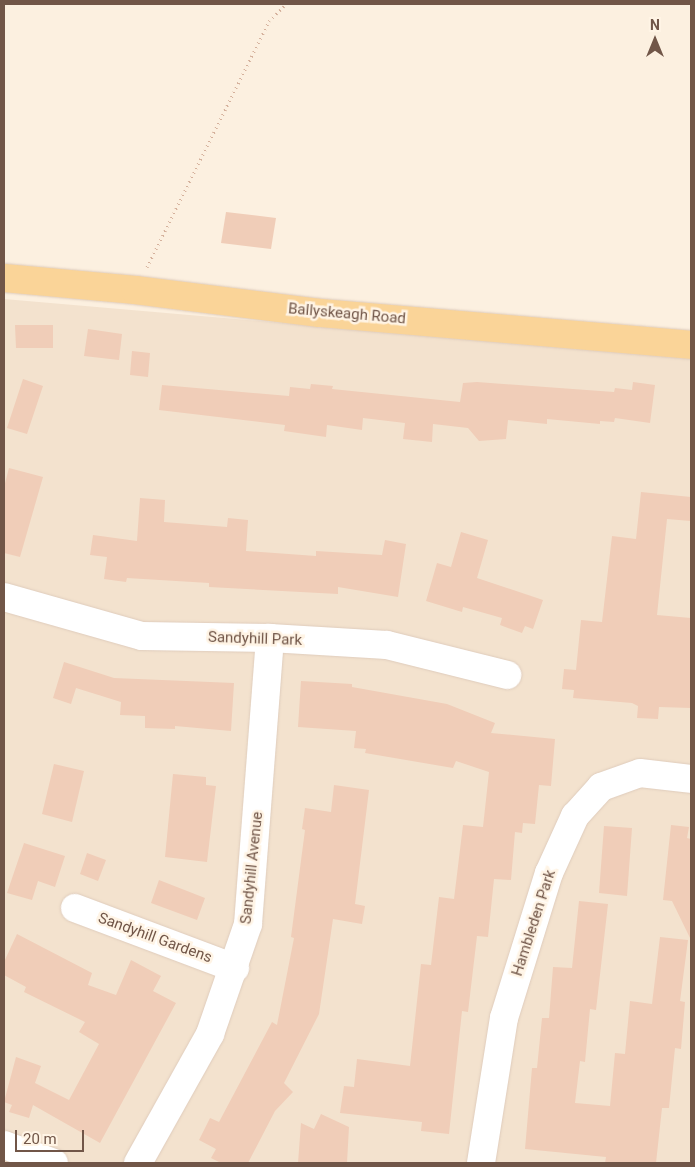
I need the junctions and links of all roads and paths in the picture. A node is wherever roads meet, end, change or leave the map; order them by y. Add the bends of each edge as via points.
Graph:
1 (286, 4) edge
2 (4, 278) edge
3 (135, 290) junction
4 (691, 345) edge
5 (4, 597) edge
6 (270, 638) junction
7 (507, 675) dead end
8 (691, 778) edge
9 (75, 908) dead end
10 (235, 968) junction
11 (4, 1145) edge
12 (54, 1163) edge
13 (138, 1163) edge
14 (481, 1163) edge

1 - 3 path via 269,21
2 - 3 main road, Ballyskeagh Road
3 - 4 main road, Ballyskeagh Road via 320,313
5 - 6 street, Sandyhill Park via 142,636
6 - 7 street, Sandyhill Park via 387,645
6 - 10 street, Sandyhill Avenue via 248,924
8 - 14 street, Hambleden Park via 640,773 601,786 575,816 549,873 504,1018
9 - 10 street, Sandyhill Gardens
10 - 13 street, Sandyhill Avenue via 196,1063
11 - 12 street

